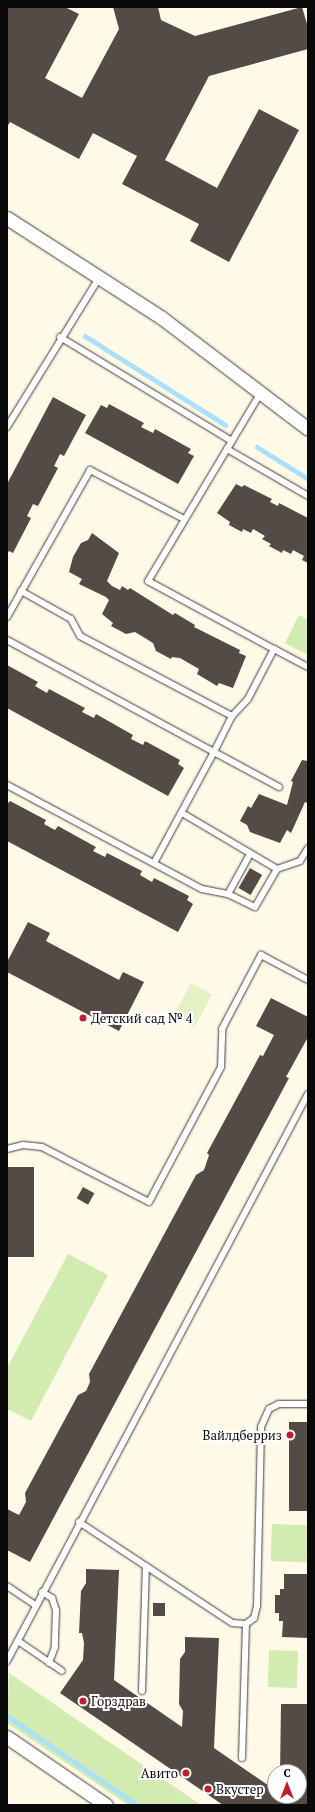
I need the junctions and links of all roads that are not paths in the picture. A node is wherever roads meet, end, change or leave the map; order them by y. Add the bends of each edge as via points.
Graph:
1 (7, 218) edge
2 (99, 278) junction
3 (60, 337) junction
4 (260, 394) junction
5 (7, 427) edge
6 (308, 429) edge
7 (232, 441) junction
8 (227, 449) junction
9 (308, 496) edge
10 (184, 519) junction
11 (21, 591) junction
12 (7, 617) edge
13 (7, 640) edge
14 (274, 649) junction
15 (308, 667) edge
16 (232, 716) junction
17 (214, 752) junction
18 (7, 785) edge
19 (279, 787) dead end
20 (182, 813) junction
21 (308, 848) edge
22 (250, 854) junction
23 (155, 861) junction
24 (277, 869) junction
25 (228, 894) junction
26 (308, 980) edge
27 (308, 1094) edge
28 (7, 1149) edge
29 (308, 1404) edge
30 (79, 1522) junction
31 (146, 1566) junction
32 (7, 1586) edge
33 (42, 1592) junction
34 (35, 1605) junction
35 (246, 1624) junction
36 (18, 1641) junction
37 (7, 1661) edge
38 (49, 1663) junction
39 (62, 1671) dead end
40 (142, 1691) dead end
41 (7, 1737) edge
42 (242, 1758) dead end
43 (106, 1805) edge

1 - 2 street
2 - 3 lane
2 - 4 street via 162,318
3 - 5 lane
3 - 7 lane
4 - 6 street
4 - 7 lane
7 - 8 lane
8 - 9 lane
8 - 10 lane
10 - 11 lane via 90,470
10 - 14 lane via 148,581
11 - 12 lane
11 - 16 lane via 72,619 80,636
13 - 17 lane
14 - 15 lane
14 - 16 lane via 248,699
16 - 17 lane
17 - 19 lane
17 - 20 lane
18 - 23 lane
20 - 22 lane
20 - 23 lane
21 - 24 lane via 300,861
22 - 24 lane
22 - 25 lane
23 - 25 lane via 202,889
24 - 25 lane via 255,908
26 - 28 lane via 261,955 222,1029 222,1067 149,1202 42,1147 22,1145
27 - 30 lane
29 - 35 lane via 279,1404 269,1409 261,1427 257,1606 254,1618
30 - 31 lane
30 - 33 lane
31 - 35 lane via 232,1623
31 - 40 lane
32 - 34 lane
33 - 34 lane
33 - 38 lane via 52,1598 56,1610 55,1647
34 - 36 lane
35 - 42 lane
36 - 37 lane
36 - 38 lane
38 - 39 lane
41 - 43 street

